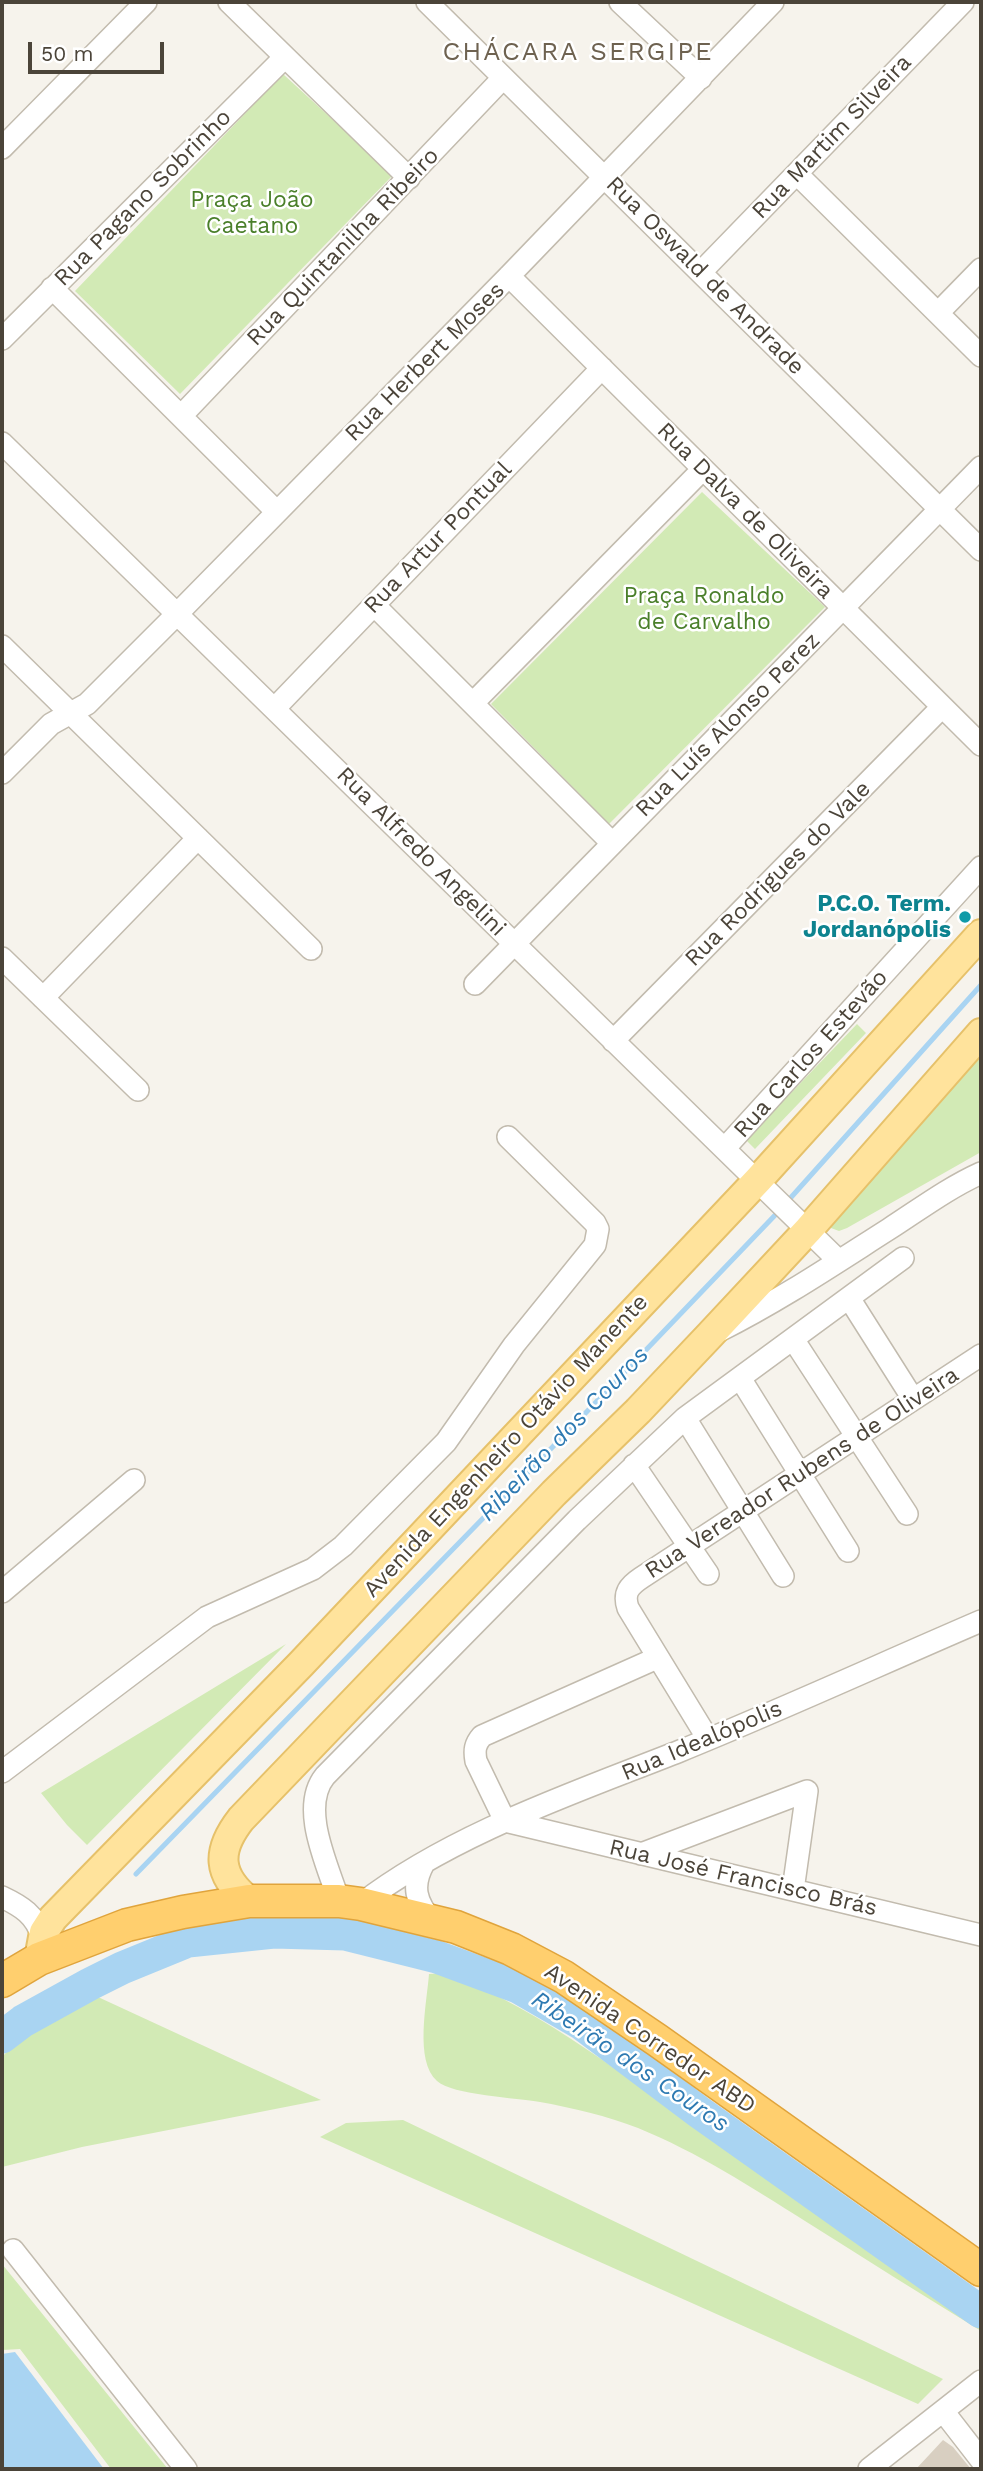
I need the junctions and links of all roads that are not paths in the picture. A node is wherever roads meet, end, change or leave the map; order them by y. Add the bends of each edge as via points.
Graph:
1 (146, 2) edge
2 (229, 2) edge
3 (427, 2) edge
4 (620, 2) edge
5 (773, 2) edge
6 (963, 2) edge
7 (285, 57) junction
8 (503, 78) junction
9 (701, 78) junction
10 (2, 148) edge
11 (797, 174) junction
12 (604, 176) junction
13 (408, 178) junction
14 (981, 269) edge
15 (701, 272) junction
16 (509, 276) junction
17 (52, 288) junction
18 (938, 313) junction
19 (2, 338) edge
20 (981, 356) edge
21 (602, 368) junction
22 (181, 415) junction
23 (2, 443) edge
24 (981, 467) edge
25 (703, 469) junction
26 (940, 510) junction
27 (276, 512) junction
28 (981, 550) edge
29 (374, 605) junction
30 (843, 608) junction
31 (177, 614) junction
32 (2, 646) edge
33 (473, 703) junction
34 (942, 707) junction
35 (275, 708) junction
36 (69, 713) junction
37 (981, 745) edge
38 (2, 773) edge
39 (198, 838) junction
40 (612, 843) junction
41 (981, 867) edge
42 (981, 934) edge
43 (514, 944) junction
44 (311, 949) dead end
45 (2, 958) edge
46 (475, 984) dead end
47 (43, 998) junction
48 (981, 1032) edge
49 (613, 1041) junction
50 (138, 1090) dead end
51 (508, 1137) dead end
52 (725, 1148) junction
53 (981, 1173) edge
54 (764, 1186) junction
55 (803, 1225) junction
56 (903, 1258) dead end
57 (839, 1261) junction
58 (849, 1298) junction
59 (710, 1335) junction
60 (793, 1339) junction
61 (981, 1355) edge
62 (740, 1378) junction
63 (913, 1399) junction
64 (685, 1418) junction
65 (857, 1438) junction
66 (634, 1465) junction
67 (800, 1475) junction
68 (134, 1480) dead end
69 (743, 1512) junction
70 (907, 1514) dead end
71 (690, 1546) junction
72 (848, 1551) dead end
73 (708, 1574) dead end
74 (783, 1576) dead end
75 (2, 1592) edge
76 (981, 1621) edge
77 (657, 1658) junction
78 (708, 1739) junction
79 (2, 1772) edge
80 (505, 1821) junction
81 (641, 1854) junction
82 (424, 1863) junction
83 (793, 1890) junction
84 (2, 1897) edge
85 (248, 1901) junction
86 (350, 1902) junction
87 (432, 1921) junction
88 (981, 1935) edge
89 (41, 1948) junction
90 (2, 1981) edge
91 (13, 2250) dead end
92 (981, 2270) edge
93 (981, 2381) edge
94 (943, 2411) junction
95 (981, 2460) edge
96 (186, 2469) edge
97 (869, 2469) edge

1 - 10 street
2 - 7 street
3 - 8 street, Rua Oswald de Andrade
4 - 9 street
5 - 9 street, Rua Herbert Moses
6 - 11 street, Rua Martim Silveira
7 - 13 street
7 - 17 street, Rua Pagano Sobrinho
8 - 12 street, Rua Oswald de Andrade
8 - 13 street, Rua Quintanilha Ribeiro
9 - 12 street, Rua Herbert Moses
11 - 15 street, Rua Martim Silveira
11 - 18 street
12 - 15 street, Rua Oswald de Andrade
12 - 16 street, Rua Herbert Moses
13 - 22 street, Rua Quintanilha Ribeiro
14 - 18 street
15 - 26 street, Rua Oswald de Andrade
16 - 21 street, Rua Dalva de Oliveira
16 - 27 street, Rua Herbert Moses
17 - 19 street, Rua Pagano Sobrinho
17 - 22 street
18 - 20 street
21 - 25 street, Rua Dalva de Oliveira
21 - 29 street, Rua Artur Pontual
22 - 27 street
23 - 31 street, Rua Alfredo Angelini
24 - 26 street, Rua Luís Alonso Perez
25 - 30 street, Rua Dalva de Oliveira
25 - 33 street
26 - 28 street, Rua Oswald de Andrade
26 - 30 street, Rua Luís Alonso Perez
27 - 31 street, Rua Herbert Moses
29 - 33 street
29 - 35 street, Rua Artur Pontual
30 - 34 street, Rua Dalva de Oliveira
30 - 40 street, Rua Luís Alonso Perez
31 - 35 street, Rua Alfredo Angelini
31 - 36 street, Rua Herbert Moses via 87,704
32 - 36 street
33 - 40 street
34 - 37 street, Rua Dalva de Oliveira
34 - 49 street, Rua Rodrigues do Vale
35 - 43 street, Rua Alfredo Angelini
36 - 38 street, Rua Herbert Moses via 51,724
36 - 39 street
39 - 44 street
39 - 47 street
40 - 43 street, Rua Luís Alonso Perez
41 - 52 street, Rua Carlos Estevão
42 - 54 main road, Avenida Engenheiro Otávio Manente
43 - 46 street, Rua Luís Alonso Perez
43 - 49 street, Rua Alfredo Angelini
45 - 47 street
47 - 50 street
48 - 55 main road
49 - 52 street, Rua Alfredo Angelini
51 - 79 street via 595,1223 598,1237 446,1442 343,1546 313,1569 206,1617
52 - 54 street, Rua Alfredo Angelini
53 - 57 street
54 - 55 street, Rua Alfredo Angelini
54 - 89 main road, Avenida Engenheiro Otávio Manente via 53,1918
55 - 57 street, Rua Alfredo Angelini
55 - 59 main road
56 - 58 street
57 - 59 street
58 - 60 street
58 - 63 street
59 - 85 main road via 241,1819 226,1841 223,1863 231,1885
60 - 62 street
60 - 65 street
61 - 63 street, Rua Vereador Rubens de Oliveira
62 - 64 street
62 - 67 street
63 - 65 street, Rua Vereador Rubens de Oliveira
64 - 66 street
64 - 69 street
65 - 67 street, Rua Vereador Rubens de Oliveira
65 - 70 street
66 - 71 street
66 - 86 street via 320,1782 314,1821
67 - 69 street, Rua Vereador Rubens de Oliveira
67 - 72 street
68 - 75 street
69 - 71 street, Rua Vereador Rubens de Oliveira
69 - 74 street
71 - 73 street
71 - 77 street, Rua Vereador Rubens de Oliveira via 634,1583 626,1594 628,1608
76 - 78 street, Rua Idealópolis
77 - 78 street, Rua Vereador Rubens de Oliveira
77 - 80 street via 482,1736 476,1743 476,1761
78 - 80 street, Rua Idealópolis
80 - 81 street, Rua José Francisco Brás
80 - 82 street, Rua Idealópolis
81 - 83 street, Rua José Francisco Brás
81 - 83 street via 807,1791
82 - 86 street, Rua Idealópolis
82 - 87 street via 416,1892
83 - 88 street, Rua José Francisco Brás
84 - 89 street via 35,1920
85 - 86 highway, Avenida Corredor ABD
85 - 89 highway, Avenida Corredor ABD via 183,1912
86 - 87 highway, Avenida Corredor ABD
87 - 92 highway, Avenida Corredor ABD via 511,1949 564,1977
89 - 90 highway, Avenida Corredor ABD
91 - 96 street
93 - 94 street
94 - 95 street
94 - 97 street

